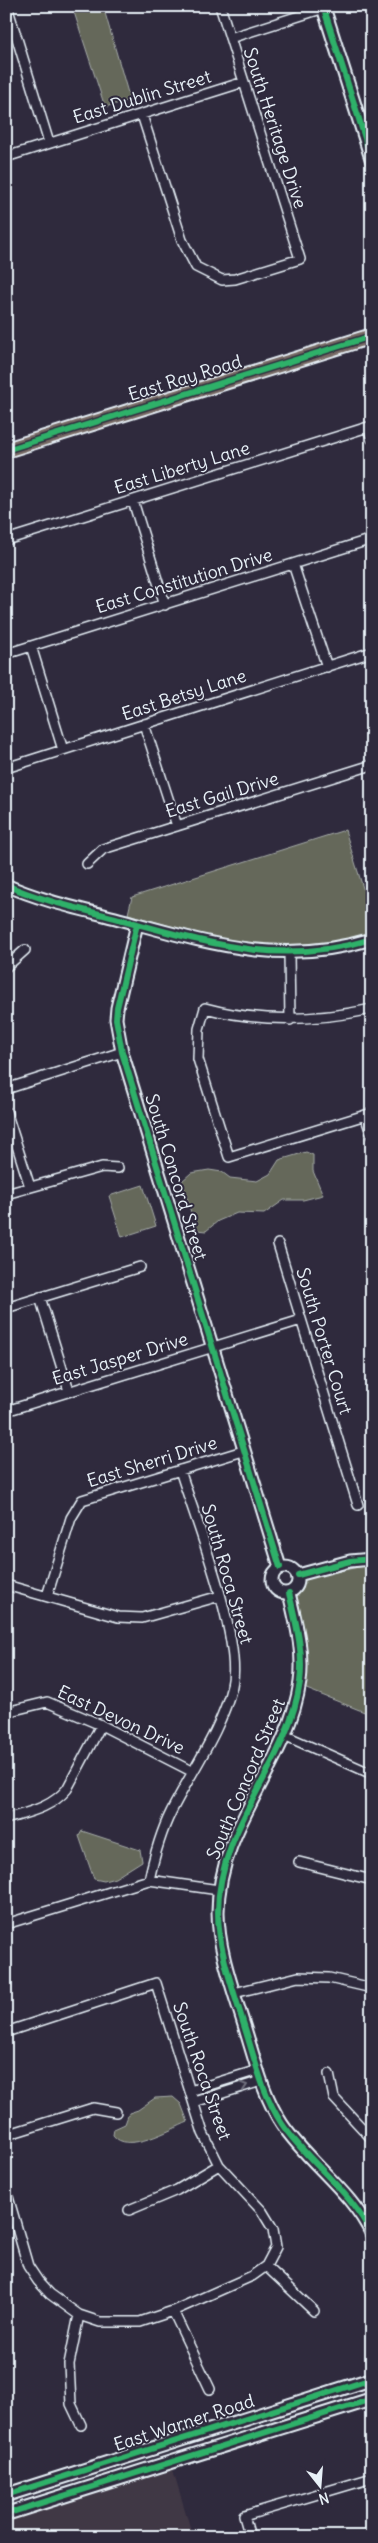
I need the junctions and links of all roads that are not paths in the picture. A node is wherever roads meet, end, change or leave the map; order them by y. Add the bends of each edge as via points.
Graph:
1 (7, 6) edge
2 (220, 6) edge
3 (324, 7) edge
4 (230, 38) junction
5 (244, 82) junction
6 (142, 115) junction
7 (49, 143) junction
8 (6, 158) edge
9 (372, 160) edge
10 (372, 336) edge
11 (372, 439) edge
12 (6, 450) edge
13 (132, 501) junction
14 (372, 539) edge
15 (6, 540) edge
16 (293, 564) junction
17 (165, 605) junction
18 (31, 646) junction
19 (372, 652) edge
20 (6, 654) edge
21 (327, 667) junction
22 (144, 724) junction
23 (63, 750) junction
24 (372, 766) edge
25 (6, 768) edge
26 (177, 826) junction
27 (86, 864) dead end
28 (6, 885) edge
29 (137, 924) junction
30 (372, 939) edge
31 (25, 950) dead end
32 (289, 953) junction
33 (6, 967) edge
34 (372, 1009) edge
35 (290, 1020) junction
36 (122, 1052) junction
37 (6, 1089) edge
38 (6, 1111) edge
39 (368, 1114) edge
40 (372, 1136) edge
41 (118, 1168) dead end
42 (30, 1187) junction
43 (6, 1194) edge
44 (278, 1244) dead end
45 (140, 1267) dead end
46 (40, 1297) junction
47 (6, 1308) edge
48 (301, 1320) junction
49 (212, 1348) junction
50 (69, 1391) junction
51 (6, 1411) edge
52 (243, 1451) junction
53 (180, 1470) junction
54 (358, 1505) dead end
55 (372, 1559) edge
56 (280, 1567) junction
57 (298, 1576) junction
58 (6, 1585) edge
59 (288, 1593) junction
60 (48, 1596) junction
61 (220, 1596) junction
62 (6, 1712) edge
63 (101, 1724) junction
64 (284, 1735) junction
65 (193, 1772) junction
66 (372, 1774) edge
67 (6, 1819) edge
68 (299, 1862) dead end
69 (149, 1880) junction
70 (372, 1880) edge
71 (219, 1890) junction
72 (6, 1924) edge
73 (372, 1988) edge
74 (234, 1993) junction
75 (6, 2032) edge
76 (328, 2074) dead end
77 (260, 2076) junction
78 (190, 2091) junction
79 (194, 2102) junction
80 (116, 2112) dead end
81 (6, 2135) edge
82 (372, 2139) edge
83 (219, 2165) junction
84 (6, 2190) edge
85 (129, 2210) dead end
86 (371, 2230) edge
87 (266, 2266) junction
88 (173, 2311) junction
89 (314, 2311) dead end
90 (79, 2315) junction
91 (372, 2379) edge
92 (210, 2389) dead end
93 (372, 2399) edge
94 (81, 2426) dead end
95 (372, 2478) edge
96 (6, 2495) edge
97 (6, 2514) edge
98 (250, 2537) edge

1 - 7 street
2 - 4 street, South Heritage Drive
3 - 4 street
3 - 9 main road
4 - 5 street, South Heritage Drive
5 - 6 street, East Dublin Street
5 - 6 street, South Heritage Drive via 300,259 235,280 217,278 196,267 182,240
6 - 7 street, East Dublin Street
7 - 8 street, East Dublin Street
10 - 12 main road, East Ray Road
11 - 13 street, East Liberty Lane via 368,427
13 - 15 street, East Liberty Lane
13 - 17 street
14 - 16 street, East Constitution Drive
16 - 17 street, East Constitution Drive
16 - 21 street
17 - 18 street, East Constitution Drive
18 - 20 street, East Constitution Drive
18 - 23 street
19 - 21 street, East Betsy Lane
21 - 22 street, East Betsy Lane
22 - 23 street, East Betsy Lane
22 - 26 street
23 - 25 street, East Betsy Lane
24 - 26 street, East Gail Drive
26 - 27 street, East Gail Drive via 103,849
28 - 29 street via 40,898
29 - 32 street via 239,949
29 - 36 street, South Concord Street via 117,1008
30 - 32 street via 338,948
31 - 33 street
32 - 35 street
34 - 35 street via 333,1017
35 - 39 street via 232,1015 205,1008 199,1029 198,1059 229,1157
36 - 37 street
36 - 49 street, South Concord Street
38 - 42 street
39 - 40 street
41 - 42 street via 102,1167
42 - 43 street
44 - 48 street, South Porter Court
45 - 46 street
46 - 47 street
46 - 50 street
48 - 49 street, East Jasper Drive
48 - 54 street, South Porter Court
49 - 50 street, East Jasper Drive
49 - 52 street, South Concord Street
50 - 51 street, East Jasper Drive
52 - 53 street, East Sherri Drive
52 - 56 street, South Concord Street
53 - 60 street, East Sherri Drive via 82,1500 71,1518
53 - 61 street, South Roca Street
55 - 57 street via 350,1561
56 - 57 street via 292,1569
56 - 59 street via 273,1573 271,1582 279,1592
57 - 59 street via 296,1588
58 - 60 street
59 - 64 street, South Concord Street via 300,1640 301,1666 295,1707
60 - 61 street via 118,1617 142,1618
61 - 65 street, South Roca Street via 234,1650 232,1684 217,1727
62 - 63 street, East Devon Drive via 47,1702
63 - 65 street, East Devon Drive
63 - 67 street via 60,1798
64 - 66 street
64 - 71 street, South Concord Street via 230,1845
65 - 69 street, South Roca Street via 159,1840
68 - 70 street
69 - 71 street
69 - 72 street
71 - 74 street, South Concord Street via 220,1941
73 - 74 street via 329,1978 298,1977
74 - 77 street, South Concord Street
75 - 78 street, South Roca Street via 156,1984
76 - 82 street via 334,2098
77 - 78 street
79 -> 77 street
77 - 86 street, South Concord Street via 282,2124 349,2198
78 - 79 street, South Roca Street
79 - 83 street, South Roca Street via 203,2134
80 - 81 street via 93,2108
83 - 85 street via 176,2190
83 - 87 street, South Roca Street via 262,2211 273,2229 276,2247
84 - 90 street via 28,2266 50,2294
87 - 88 street via 252,2276
87 - 89 street
88 - 90 street via 140,2322 119,2324
88 - 92 street
90 - 94 street via 69,2364 71,2404
91 - 96 main road, East Warner Road
93 - 97 main road, East Warner Road
95 - 98 street via 244,2516

